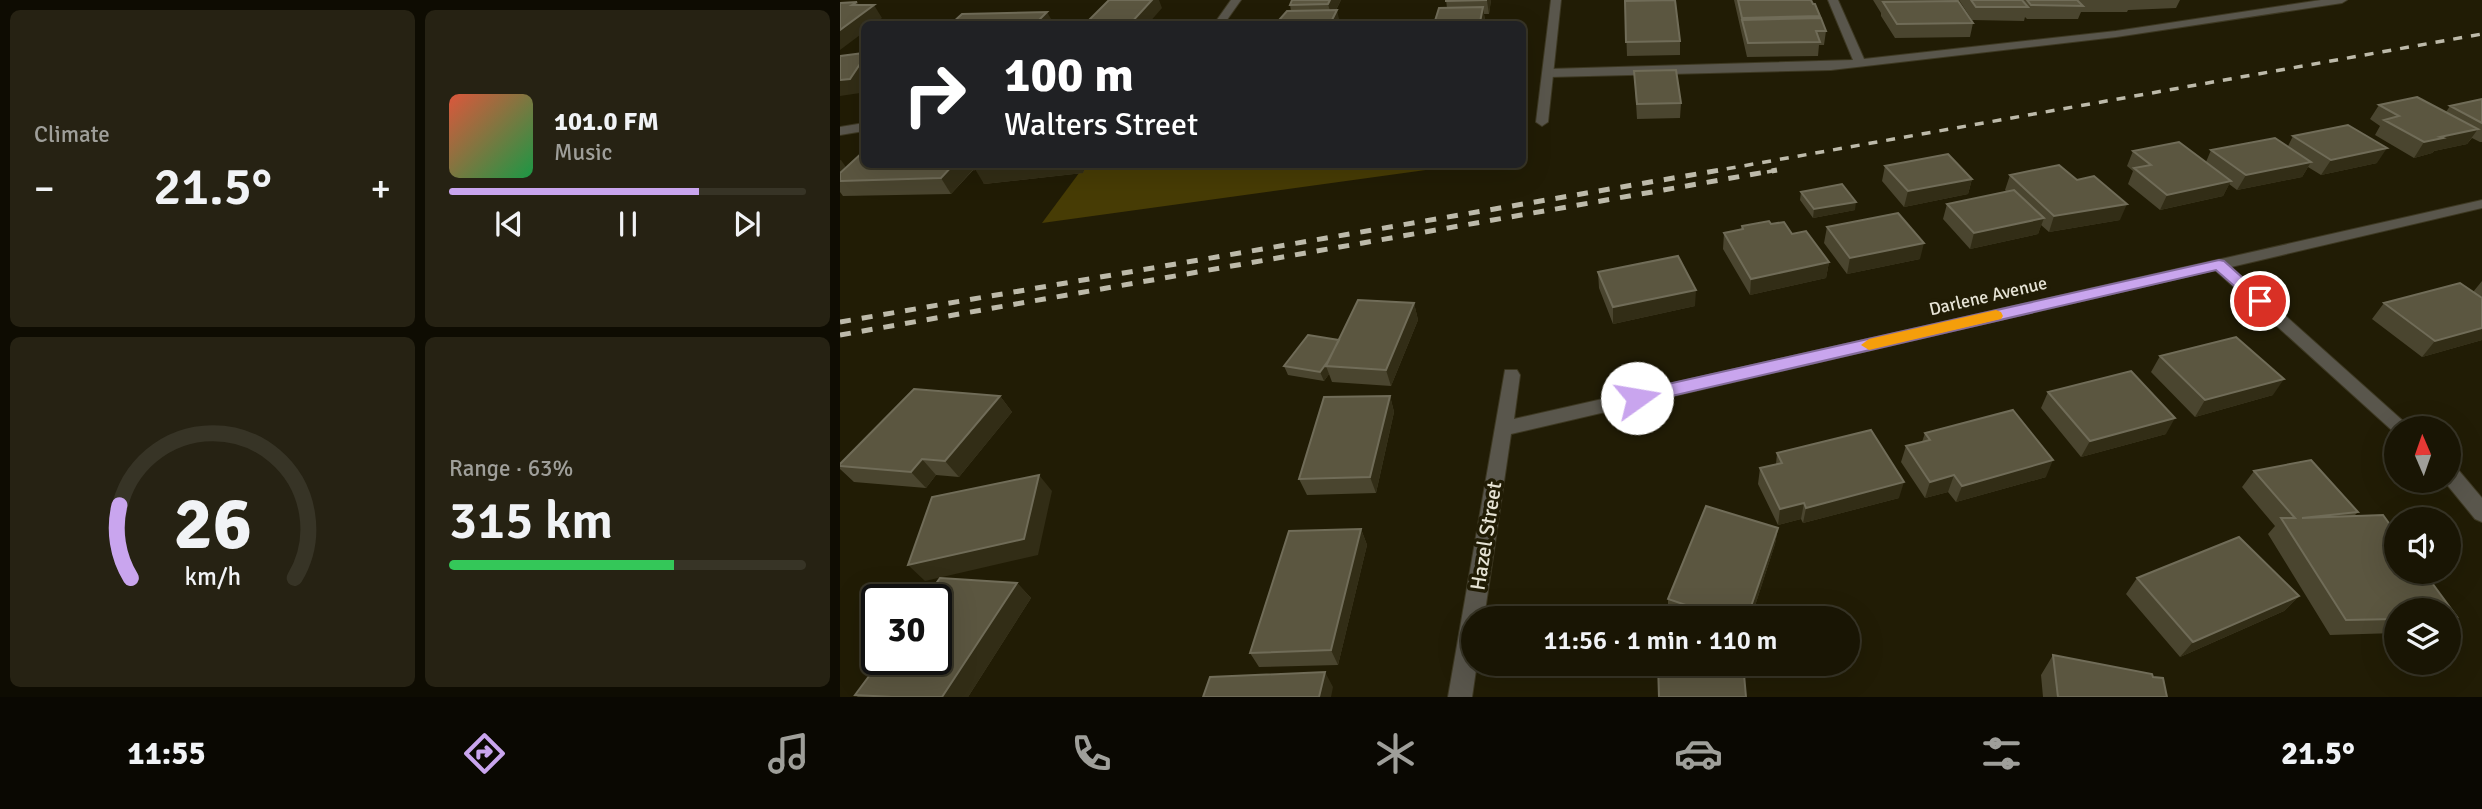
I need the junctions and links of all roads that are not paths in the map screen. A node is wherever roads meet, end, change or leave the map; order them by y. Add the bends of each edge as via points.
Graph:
1 (1236, 0) edge
2 (1556, 0) edge
3 (1833, 0) edge
4 (2342, 0) edge
5 (1221, 21) edge
6 (1860, 62) junction
7 (1549, 73) junction
8 (1542, 122) dead end
9 (861, 128) edge
10 (840, 131) edge
11 (2482, 204) edge
12 (2219, 265) junction
13 (1511, 375) dead end
14 (2388, 416) edge
15 (1504, 428) junction
16 (2461, 488) edge
17 (2482, 513) edge
18 (1460, 697) edge

1 - 5 street
2 - 7 street
3 - 6 street
4 - 6 street via 2116,34
6 - 7 street
7 - 8 street
9 - 10 street
11 - 12 street, Darlene Avenue
12 - 14 street
12 - 15 street, Darlene Avenue
13 - 15 street, Hazel Street
15 - 18 street, Hazel Street
16 - 17 street

